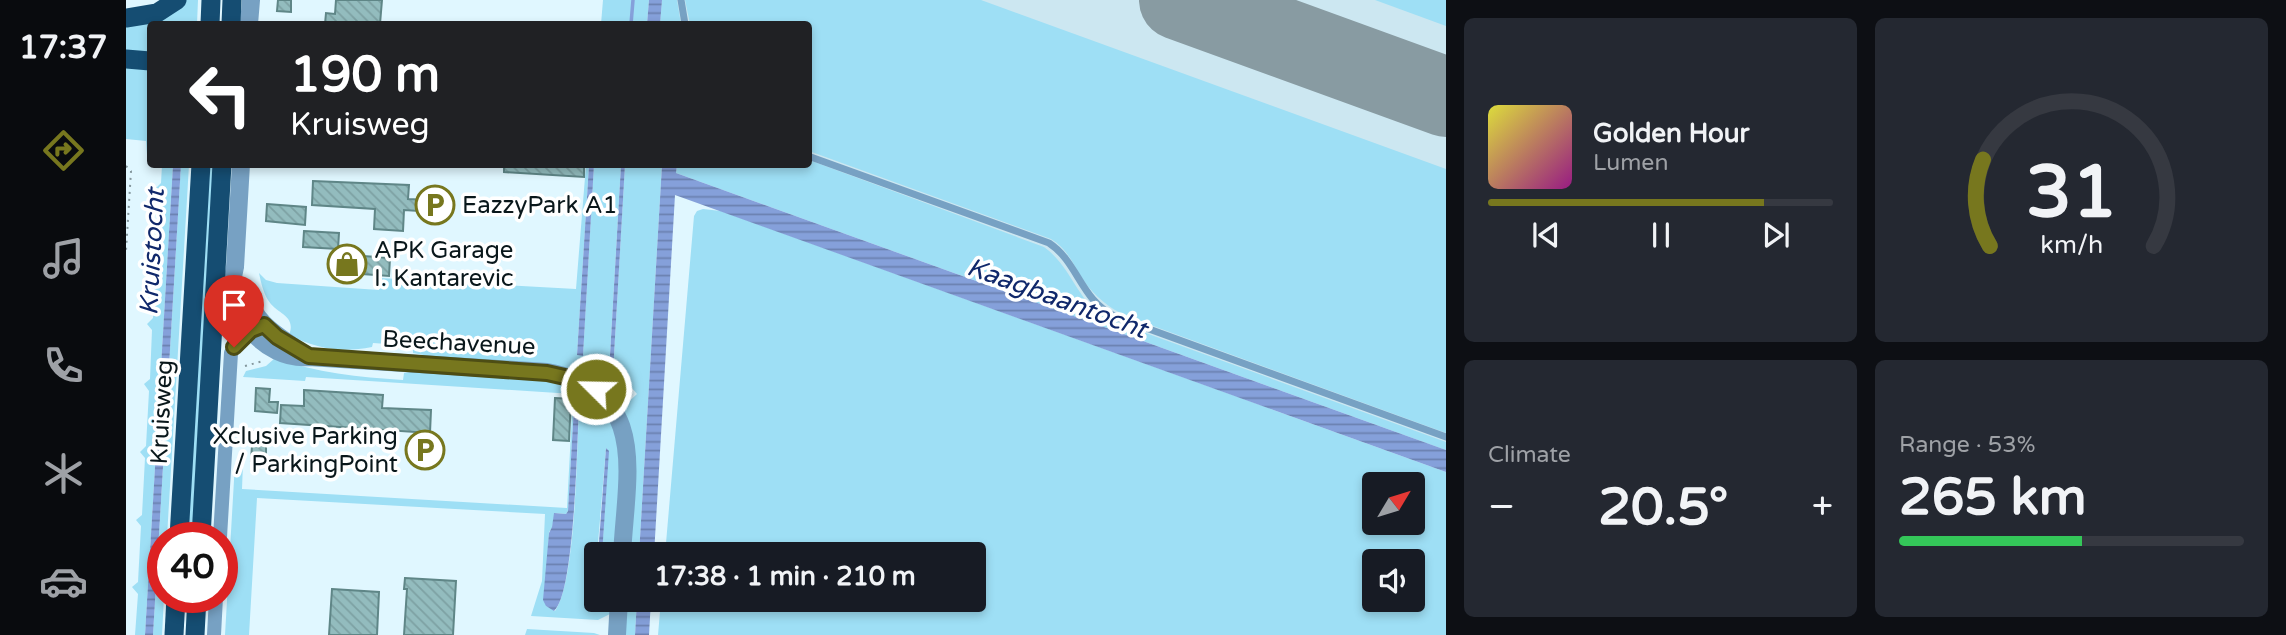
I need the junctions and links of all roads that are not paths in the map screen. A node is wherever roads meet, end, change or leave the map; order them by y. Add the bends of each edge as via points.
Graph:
1 (177, 0) edge
2 (211, 0) edge
3 (232, 0) edge
4 (251, 0) edge
5 (681, 0) edge
6 (126, 18) edge
7 (210, 21) edge
8 (231, 21) edge
9 (249, 21) edge
10 (684, 21) edge
11 (126, 59) edge
12 (147, 61) edge
13 (812, 157) edge
14 (201, 168) edge
15 (222, 168) edge
16 (241, 168) edge
17 (257, 331) junction
18 (226, 432) junction
19 (280, 435) dead end
20 (1446, 437) edge
21 (180, 522) edge
22 (202, 522) edge
23 (221, 522) edge
24 (623, 542) edge
25 (618, 612) edge
26 (175, 613) edge
27 (196, 613) edge
28 (215, 613) edge
29 (174, 635) edge
30 (195, 635) edge
31 (214, 635) edge
32 (617, 635) edge

1 - 6 highway via 158,13
2 - 7 highway
3 - 8 highway
4 - 9 street
5 - 10 lane
11 - 12 highway
13 - 20 lane via 1049,243 1065,258 1091,300 1116,317
14 - 21 highway, Kruisweg
15 - 22 highway, Kruisweg
16 - 17 street via 232,279 240,311
17 - 18 street via 234,347
17 - 24 street, Beechavenue via 270,348 295,358 547,373 589,385 612,407 625,438
18 - 19 lane
18 - 23 street
25 - 32 street
26 - 29 highway
27 - 30 highway
28 - 31 street

